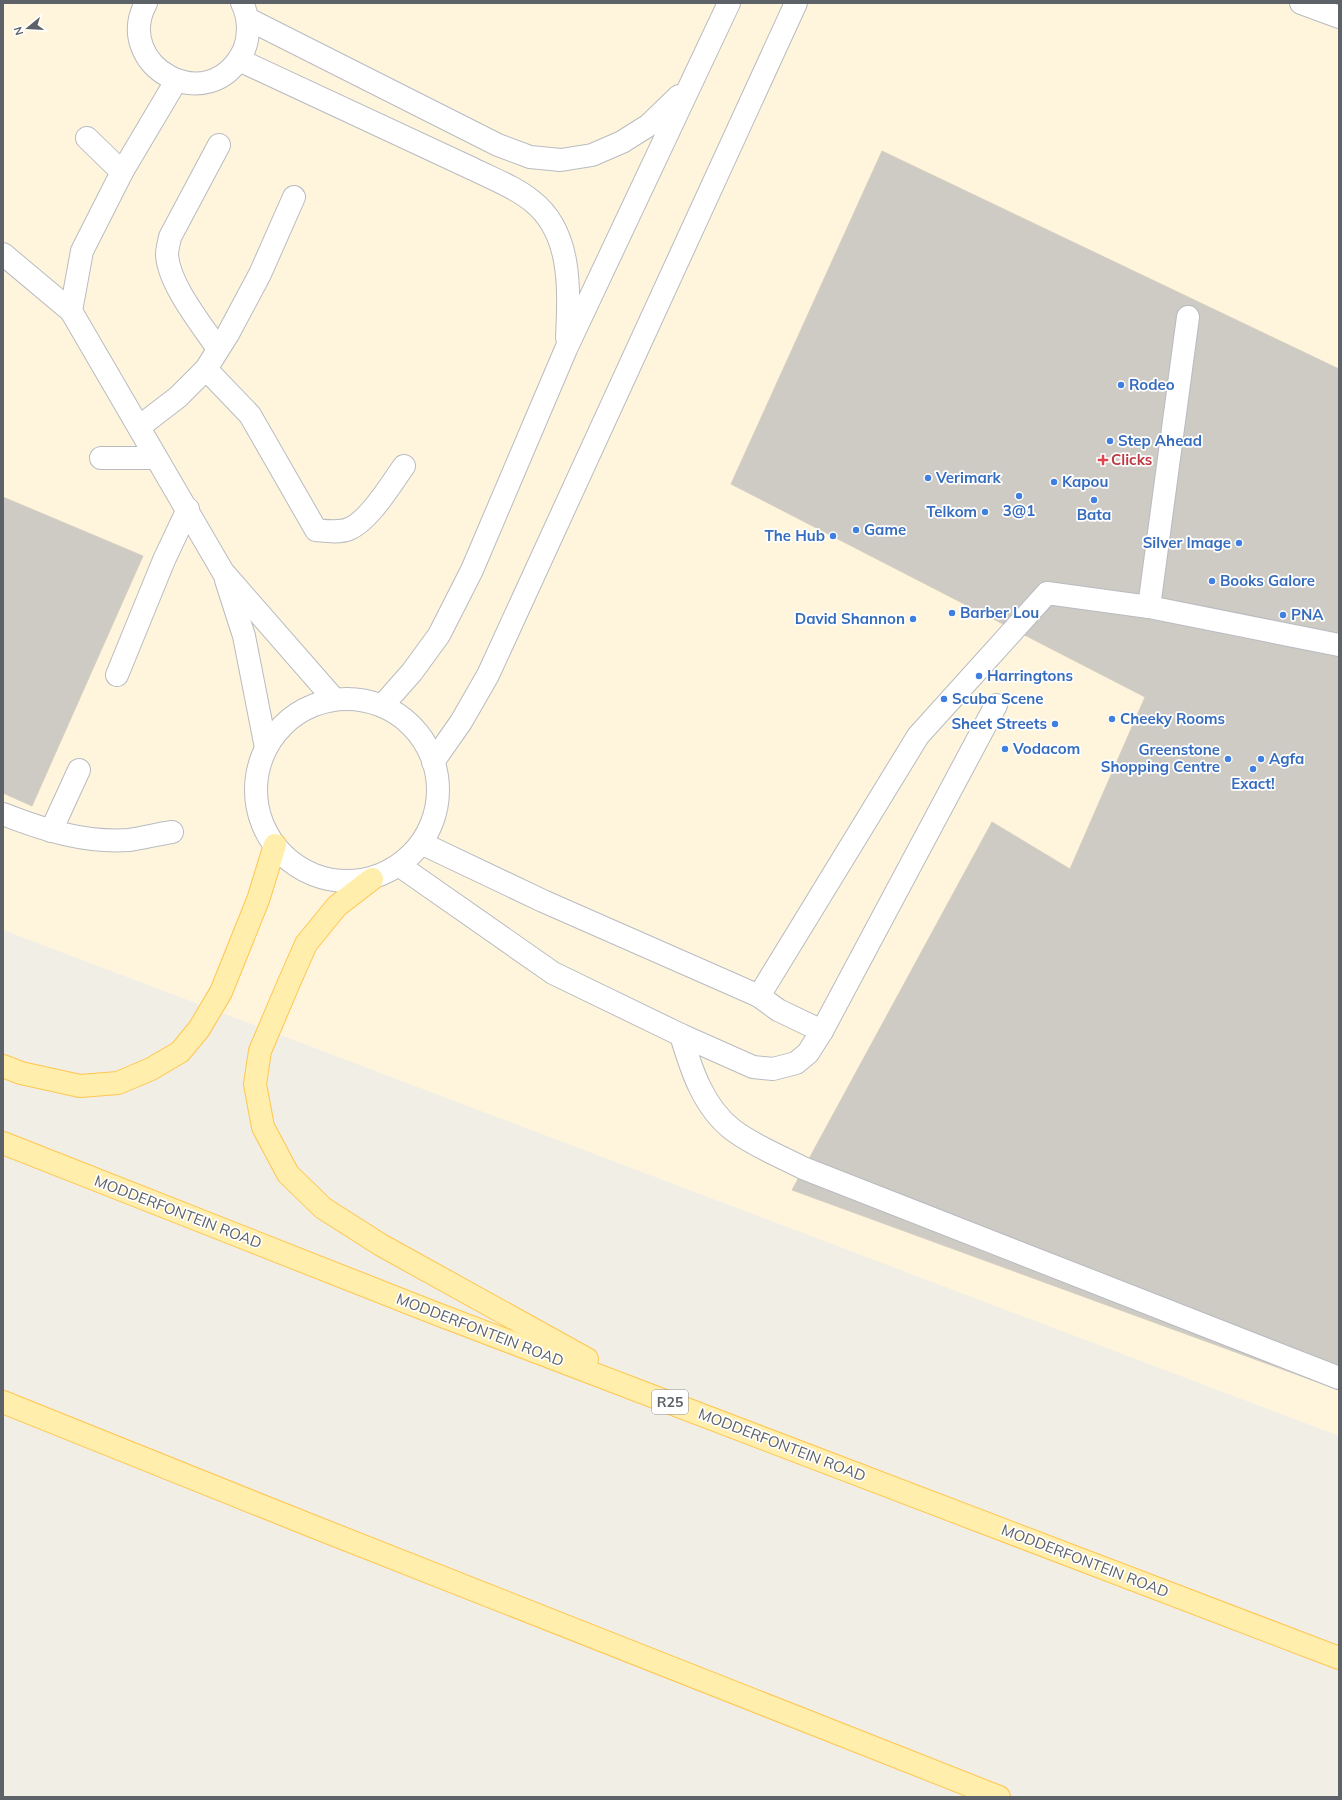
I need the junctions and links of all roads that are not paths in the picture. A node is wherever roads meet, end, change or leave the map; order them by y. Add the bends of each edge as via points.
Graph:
1 (146, 3) edge
2 (729, 3) edge
3 (796, 3) edge
4 (1301, 3) edge
5 (245, 11) edge
6 (1339, 17) edge
7 (239, 60) junction
8 (176, 81) junction
9 (689, 86) junction
10 (87, 138) dead end
11 (219, 145) dead end
12 (122, 172) junction
13 (294, 197) dead end
14 (3, 254) edge
15 (72, 311) junction
16 (1188, 317) dead end
17 (566, 349) junction
18 (218, 350) junction
19 (206, 369) junction
20 (139, 427) junction
21 (101, 458) dead end
22 (156, 458) junction
23 (404, 466) dead end
24 (188, 509) junction
25 (223, 572) junction
26 (1149, 607) junction
27 (1339, 645) edge
28 (117, 675) dead end
29 (334, 699) junction
30 (996, 705) dead end
31 (382, 706) junction
32 (266, 748) junction
33 (433, 762) junction
34 (79, 770) dead end
35 (3, 814) edge
36 (51, 831) junction
37 (172, 832) dead end
38 (423, 844) junction
39 (275, 845) junction
40 (400, 866) junction
41 (372, 879) junction
42 (759, 996) junction
43 (822, 1031) junction
44 (681, 1035) junction
45 (3, 1066) edge
46 (3, 1144) edge
47 (1339, 1378) edge
48 (656, 1397) junction
49 (3, 1402) edge
50 (1339, 1658) edge
51 (999, 1797) edge

1 - 8 street via 140,22 141,41 148,58 160,72
2 - 9 street
3 - 33 street via 488,675 461,722
4 - 6 street
5 - 7 street via 248,41
5 - 9 street via 498,145 530,157 561,160 592,155 622,142 649,125
7 - 8 street via 227,73 211,81 194,84
7 - 17 street via 495,179 533,202 550,220 560,241 568,271
8 - 12 street
9 - 17 street
10 - 12 street
11 - 18 street via 170,237 167,254 179,289
12 - 15 street via 82,251
13 - 18 street via 260,274
14 - 15 street
15 - 20 street
16 - 26 street
17 - 31 street via 472,570 439,635 412,672
18 - 19 street
19 - 20 street via 178,397
19 - 23 street via 250,415 316,530 330,532 349,529 363,520
20 - 22 street
21 - 22 street
22 - 24 street
24 - 25 street
24 - 28 street via 164,560
25 - 29 street
25 - 32 street via 244,636
26 - 27 street
26 - 42 street via 1047,594 918,736
29 - 31 street via 363,699
29 - 32 street via 307,707 283,724
30 - 43 street
31 - 33 street via 413,726 431,753
32 - 39 street via 257,775 257,804 265,832
33 - 38 street via 439,784 436,814
34 - 36 street
35 - 36 street
36 - 37 street via 77,838 105,840 130,840
38 - 40 street
38 - 42 street via 543,901
39 - 41 street via 284,857 310,875 341,882
39 - 45 main road via 258,900 221,992 199,1029 180,1052 151,1069 118,1083 80,1086 21,1073
40 - 41 street
40 - 44 street via 554,973
41 - 48 main road via 337,906 306,944 260,1051 255,1084 263,1127 288,1174 323,1208 381,1245
42 - 43 street via 778,1010
43 - 44 street via 808,1053 796,1063 773,1070 754,1067
44 - 47 street via 698,1085 714,1112 733,1130 756,1144 804,1168
46 - 48 main road, MODDERFONTEIN ROAD / R25
48 - 50 main road, MODDERFONTEIN ROAD / R25
49 - 51 main road

